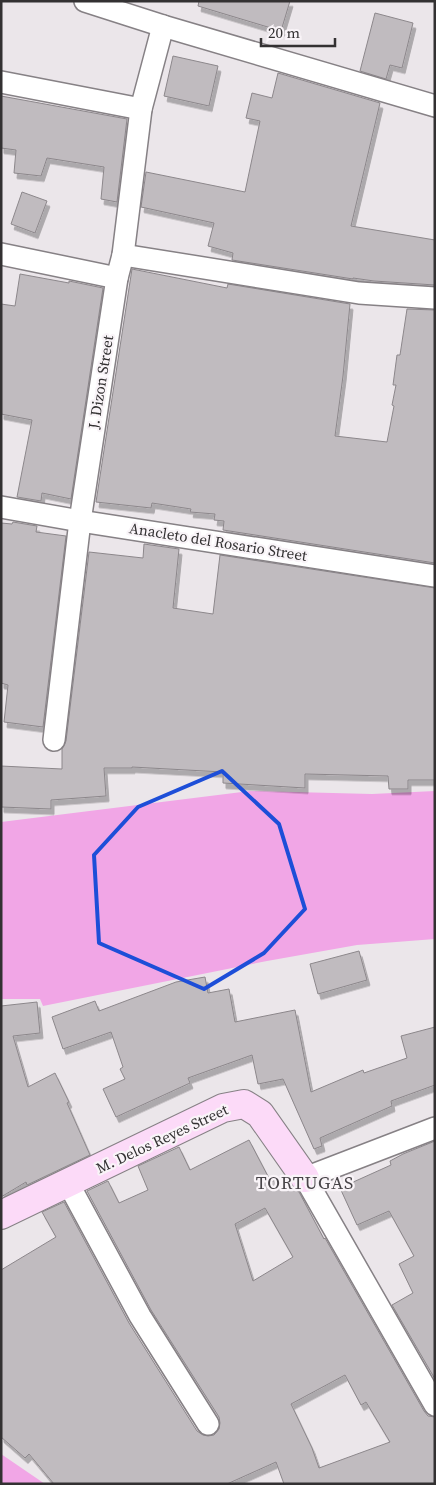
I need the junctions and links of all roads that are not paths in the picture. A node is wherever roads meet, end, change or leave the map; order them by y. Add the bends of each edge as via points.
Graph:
1 (86, 1) edge
2 (162, 26) junction
3 (1, 82) edge
4 (435, 106) edge
5 (141, 109) junction
6 (1, 254) edge
7 (123, 255) junction
8 (117, 278) junction
9 (435, 298) edge
10 (1, 507) edge
11 (80, 521) junction
12 (435, 576) edge
13 (54, 740) dead end
14 (435, 1128) edge
15 (305, 1178) junction
16 (68, 1183) junction
17 (1, 1216) edge
18 (435, 1405) edge
19 (208, 1424) dead end

1 - 2 street
2 - 4 street
2 - 5 street, J. Dizon Street
3 - 5 street
5 - 7 street, J. Dizon Street
6 - 8 street
7 - 8 street, J. Dizon Street
7 - 9 street via 359,293
8 - 11 street, J. Dizon Street
10 - 11 street, Anacleto del Rosario Street
11 - 12 street, Anacleto del Rosario Street
11 - 13 street, J. Dizon Street
14 - 15 street
15 - 16 street, M. Delos Reyes Street via 260,1114 244,1104 222,1108
15 - 18 street, M. Delos Reyes Street
16 - 17 street, M. Delos Reyes Street
16 - 19 street via 140,1316

